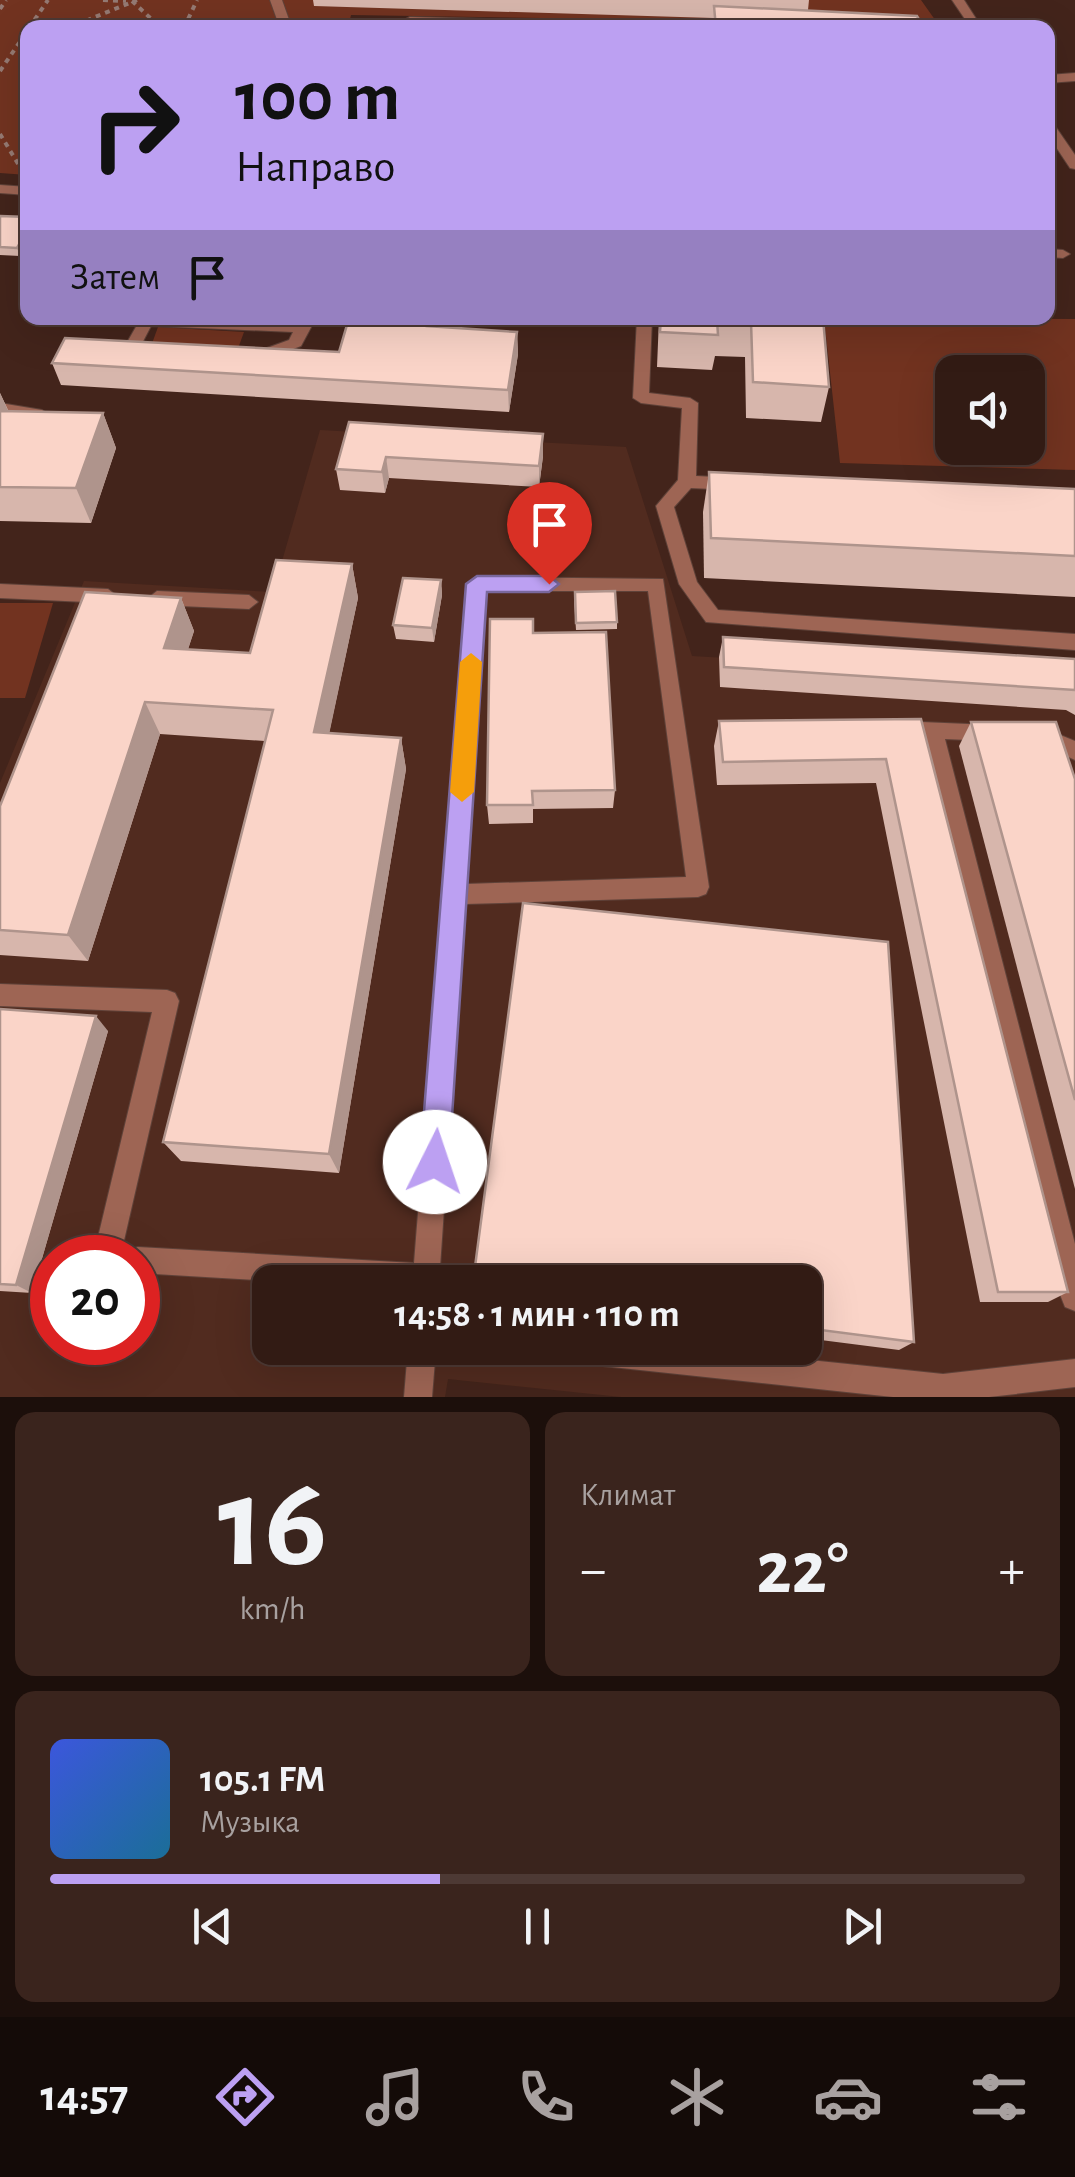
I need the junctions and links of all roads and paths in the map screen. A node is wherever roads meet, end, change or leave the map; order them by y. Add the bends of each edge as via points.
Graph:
1 (6, 0) edge
2 (103, 0) edge
3 (133, 0) edge
4 (0, 9) edge
5 (87, 20) edge
6 (152, 20) edge
7 (20, 41) edge
8 (20, 48) edge
9 (15, 49) junction
10 (0, 70) edge
11 (0, 134) edge
12 (1055, 136) edge
13 (1075, 164) edge
14 (20, 167) edge
15 (144, 325) edge
16 (306, 325) edge
17 (644, 325) edge
18 (165, 356) edge
19 (237, 360) edge
20 (0, 408) edge
21 (53, 418) edge
22 (687, 482) junction
23 (758, 486) edge
24 (0, 591) edge
25 (249, 602) dead end
26 (1075, 642) edge
27 (893, 729) edge
28 (932, 730) junction
29 (1075, 751) edge
30 (454, 894) junction
31 (0, 995) edge
32 (111, 1235) edge
33 (160, 1262) edge
34 (427, 1265) edge
35 (252, 1268) edge
36 (1075, 1298) edge
37 (421, 1365) edge
38 (726, 1365) edge
39 (1075, 1373) edge
40 (418, 1397) edge

1 - 4 path
2 - 3 path
3 - 5 path
3 - 6 path
7 - 9 path
8 - 9 path
9 - 10 path
11 - 14 path
12 - 13 street
15 - 18 street via 129,353
16 - 19 street via 295,343
17 - 22 street via 641,398 690,403
20 - 21 street
22 - 23 street
22 - 26 street via 666,506 688,584 713,617
24 - 25 street
27 - 28 street
28 - 29 street via 1045,735
28 - 36 street
30 - 30 street via 477,584 656,584 698,886
30 - 34 street
31 - 32 street via 167,1001
33 - 35 street
37 - 40 street
38 - 39 street via 943,1388

